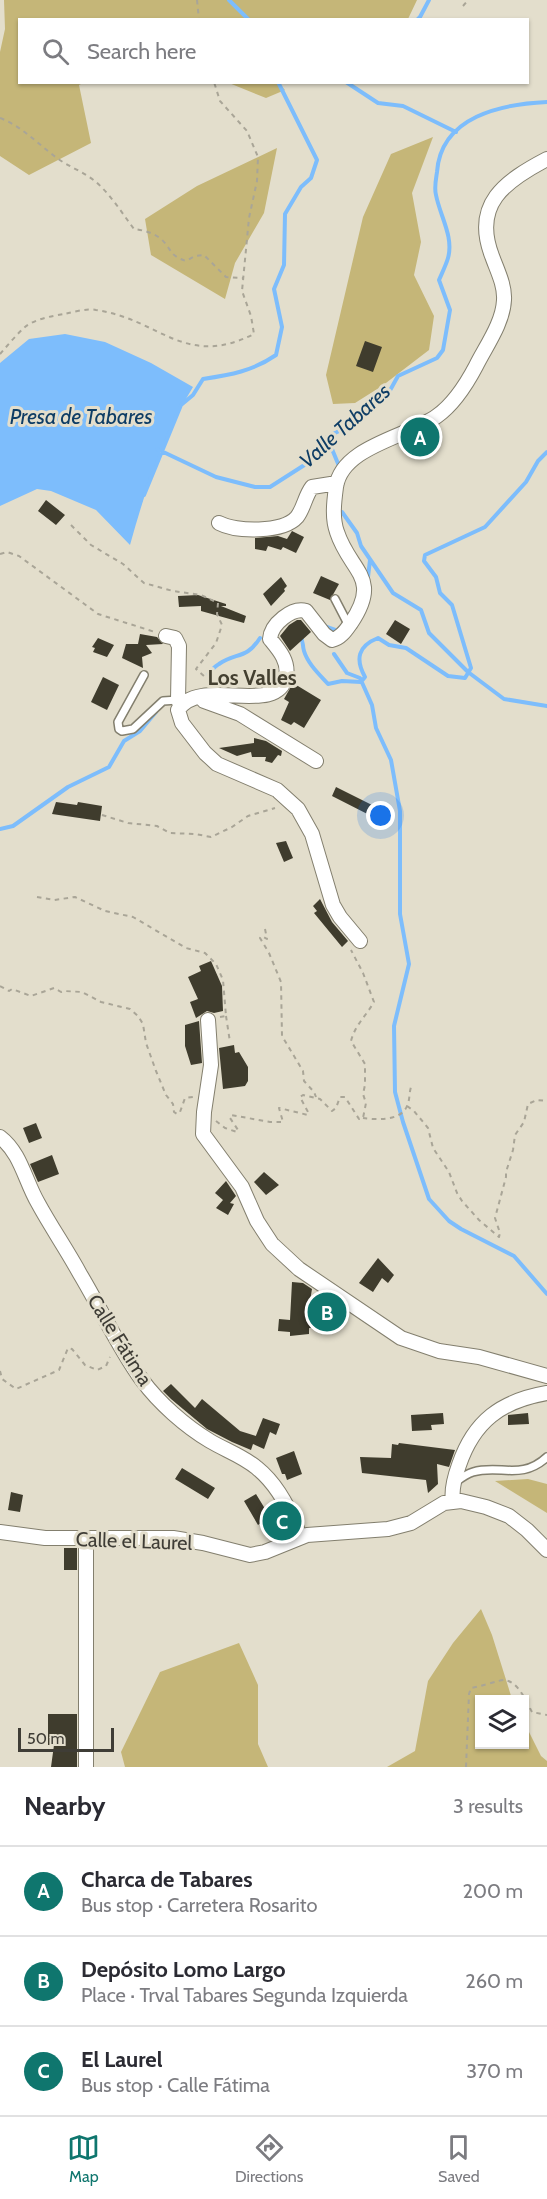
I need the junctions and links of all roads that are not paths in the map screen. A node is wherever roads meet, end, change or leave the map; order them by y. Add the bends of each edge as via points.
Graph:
1 (547, 159) edge
2 (337, 483) junction
3 (219, 523) dead end
4 (335, 599) dead end
5 (350, 626) junction
6 (166, 636) road end
7 (144, 675) dead end
8 (201, 697) junction
9 (179, 703) junction
10 (316, 761) dead end
11 (355, 945) road end
12 (208, 1020) road end
13 (0, 1137) edge
14 (547, 1376) edge
15 (547, 1394) edge
16 (547, 1457) edge
17 (453, 1483) junction
18 (453, 1501) junction
19 (0, 1532) edge
20 (300, 1537) junction
21 (86, 1539) junction
22 (547, 1550) edge
23 (86, 1767) edge

1 - 2 street via 504,187 488,210 485,237 504,301 468,381 435,418 369,449 354,459
2 - 3 street via 312,487 296,517 285,525 238,530
2 - 5 street via 336,527 364,581 365,591
4 - 5 lane
5 - 8 street via 332,640 306,611 293,612 270,634 286,664 284,683 277,691 266,696
6 - 9 street via 175,638 179,646
7 - 9 lane via 118,722 119,729 133,729 163,701
8 - 9 street
8 - 10 street via 240,714
9 - 11 street via 180,719 211,759 223,768 277,790 298,809 312,834 333,905
12 - 14 street via 211,1065 203,1128 206,1139 242,1187 266,1236 299,1269 390,1332 415,1344
13 - 20 street, Calle Fátima via 13,1149 35,1199 143,1381 167,1407 209,1440 258,1469 284,1501
15 - 17 street via 509,1405 485,1419 465,1448
16 - 17 lane via 530,1468 475,1472
17 - 18 street
18 - 20 street, Calle el Laurel via 411,1523 388,1529
18 - 22 street via 508,1516
19 - 21 street, Calle el Laurel via 45,1539
20 - 21 street, Calle el Laurel via 250,1555 173,1538
21 - 23 street

